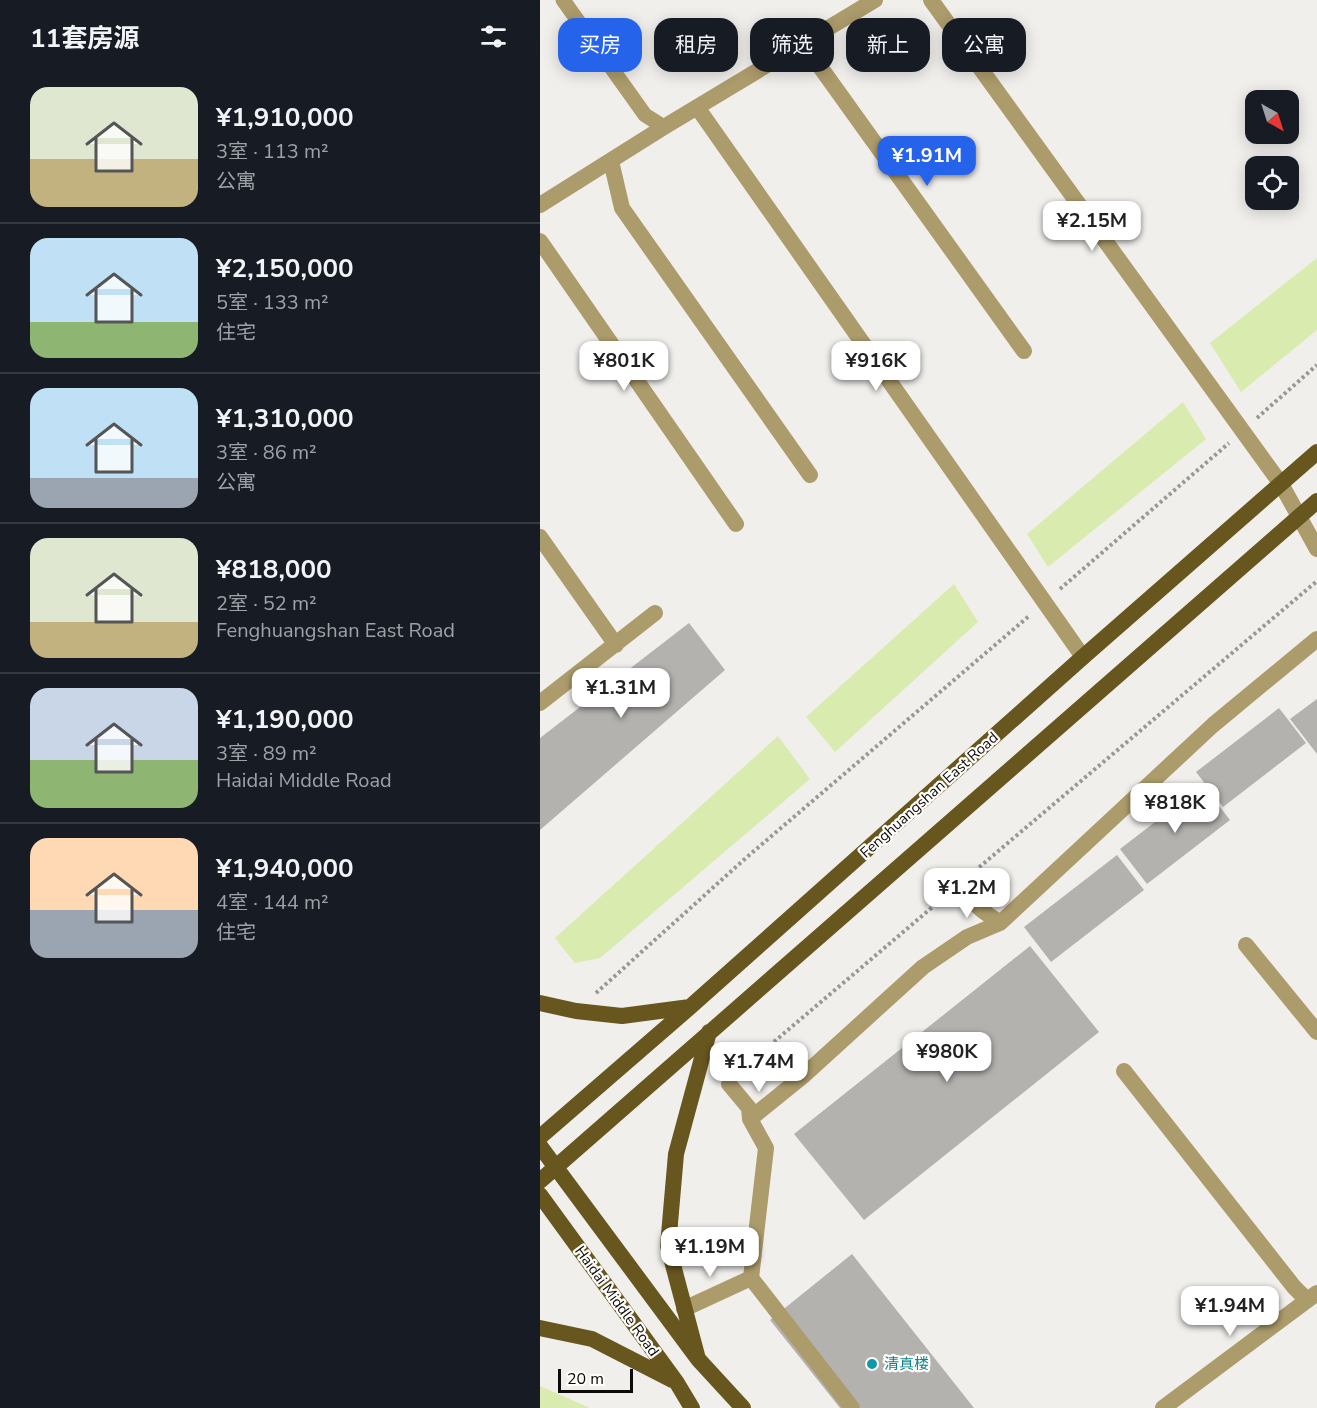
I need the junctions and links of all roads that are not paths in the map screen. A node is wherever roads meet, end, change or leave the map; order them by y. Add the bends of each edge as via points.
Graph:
1 (563, 0) edge
2 (875, 0) edge
3 (931, 0) edge
4 (834, 24) edge
5 (755, 72) edge
6 (824, 72) edge
7 (697, 107) junction
8 (664, 127) junction
9 (610, 161) junction
10 (540, 206) edge
11 (540, 241) edge
12 (1024, 351) dead end
13 (1317, 452) edge
14 (810, 475) dead end
15 (1281, 484) junction
16 (1317, 501) edge
17 (1299, 516) junction
18 (736, 524) dead end
19 (540, 537) edge
20 (1317, 549) edge
21 (655, 614) dead end
22 (1317, 639) edge
23 (616, 645) junction
24 (1083, 657) junction
25 (540, 703) edge
26 (957, 887) road end
27 (1000, 922) junction
28 (1246, 945) dead end
29 (540, 1003) edge
30 (690, 1007) junction
31 (709, 1032) junction
32 (1317, 1032) edge
33 (1124, 1071) dead end
34 (729, 1084) road end
35 (750, 1119) junction
36 (540, 1137) edge
37 (540, 1146) edge
38 (555, 1168) junction
39 (540, 1181) edge
40 (540, 1195) edge
41 (751, 1278) junction
42 (1312, 1297) edge
43 (684, 1309) junction
44 (540, 1328) edge
45 (698, 1359) junction
46 (677, 1383) junction
47 (692, 1408) edge
48 (743, 1408) edge
49 (852, 1408) edge
50 (1163, 1408) edge

1 - 8 lane via 645,115
2 - 4 street
3 - 15 street
5 - 7 street
6 - 12 street
7 - 8 street
7 - 24 street
8 - 9 street
9 - 10 street
9 - 14 street via 622,208
11 - 18 street
13 - 15 main road, Fenghuangshan East Road
15 - 17 street
15 - 24 main road, Fenghuangshan East Road
16 - 17 main road
17 - 20 street
17 - 31 main road
19 - 23 street
21 - 23 street
22 - 27 street via 1213,725
23 - 25 street
24 - 30 main road, Fenghuangshan East Road
26 - 27 street
27 - 35 street via 967,937 923,967
28 - 32 street
29 - 30 main road via 622,1016
30 - 36 main road, Fenghuangshan East Road
31 - 38 main road
31 - 43 main road via 676,1154 670,1202 668,1246
33 - 42 street via 1294,1287
34 - 35 street via 749,1108
35 - 41 street via 766,1148
37 - 38 main road, Haidai Middle Road
38 - 39 main road
38 - 45 main road, Haidai Middle Road
40 - 46 main road, Haidai Middle Road
41 - 43 street
41 - 49 street
42 - 50 street
43 - 45 main road
44 - 46 main road via 592,1339
45 - 48 main road, Haidai Middle Road
46 - 47 main road, Haidai Middle Road

